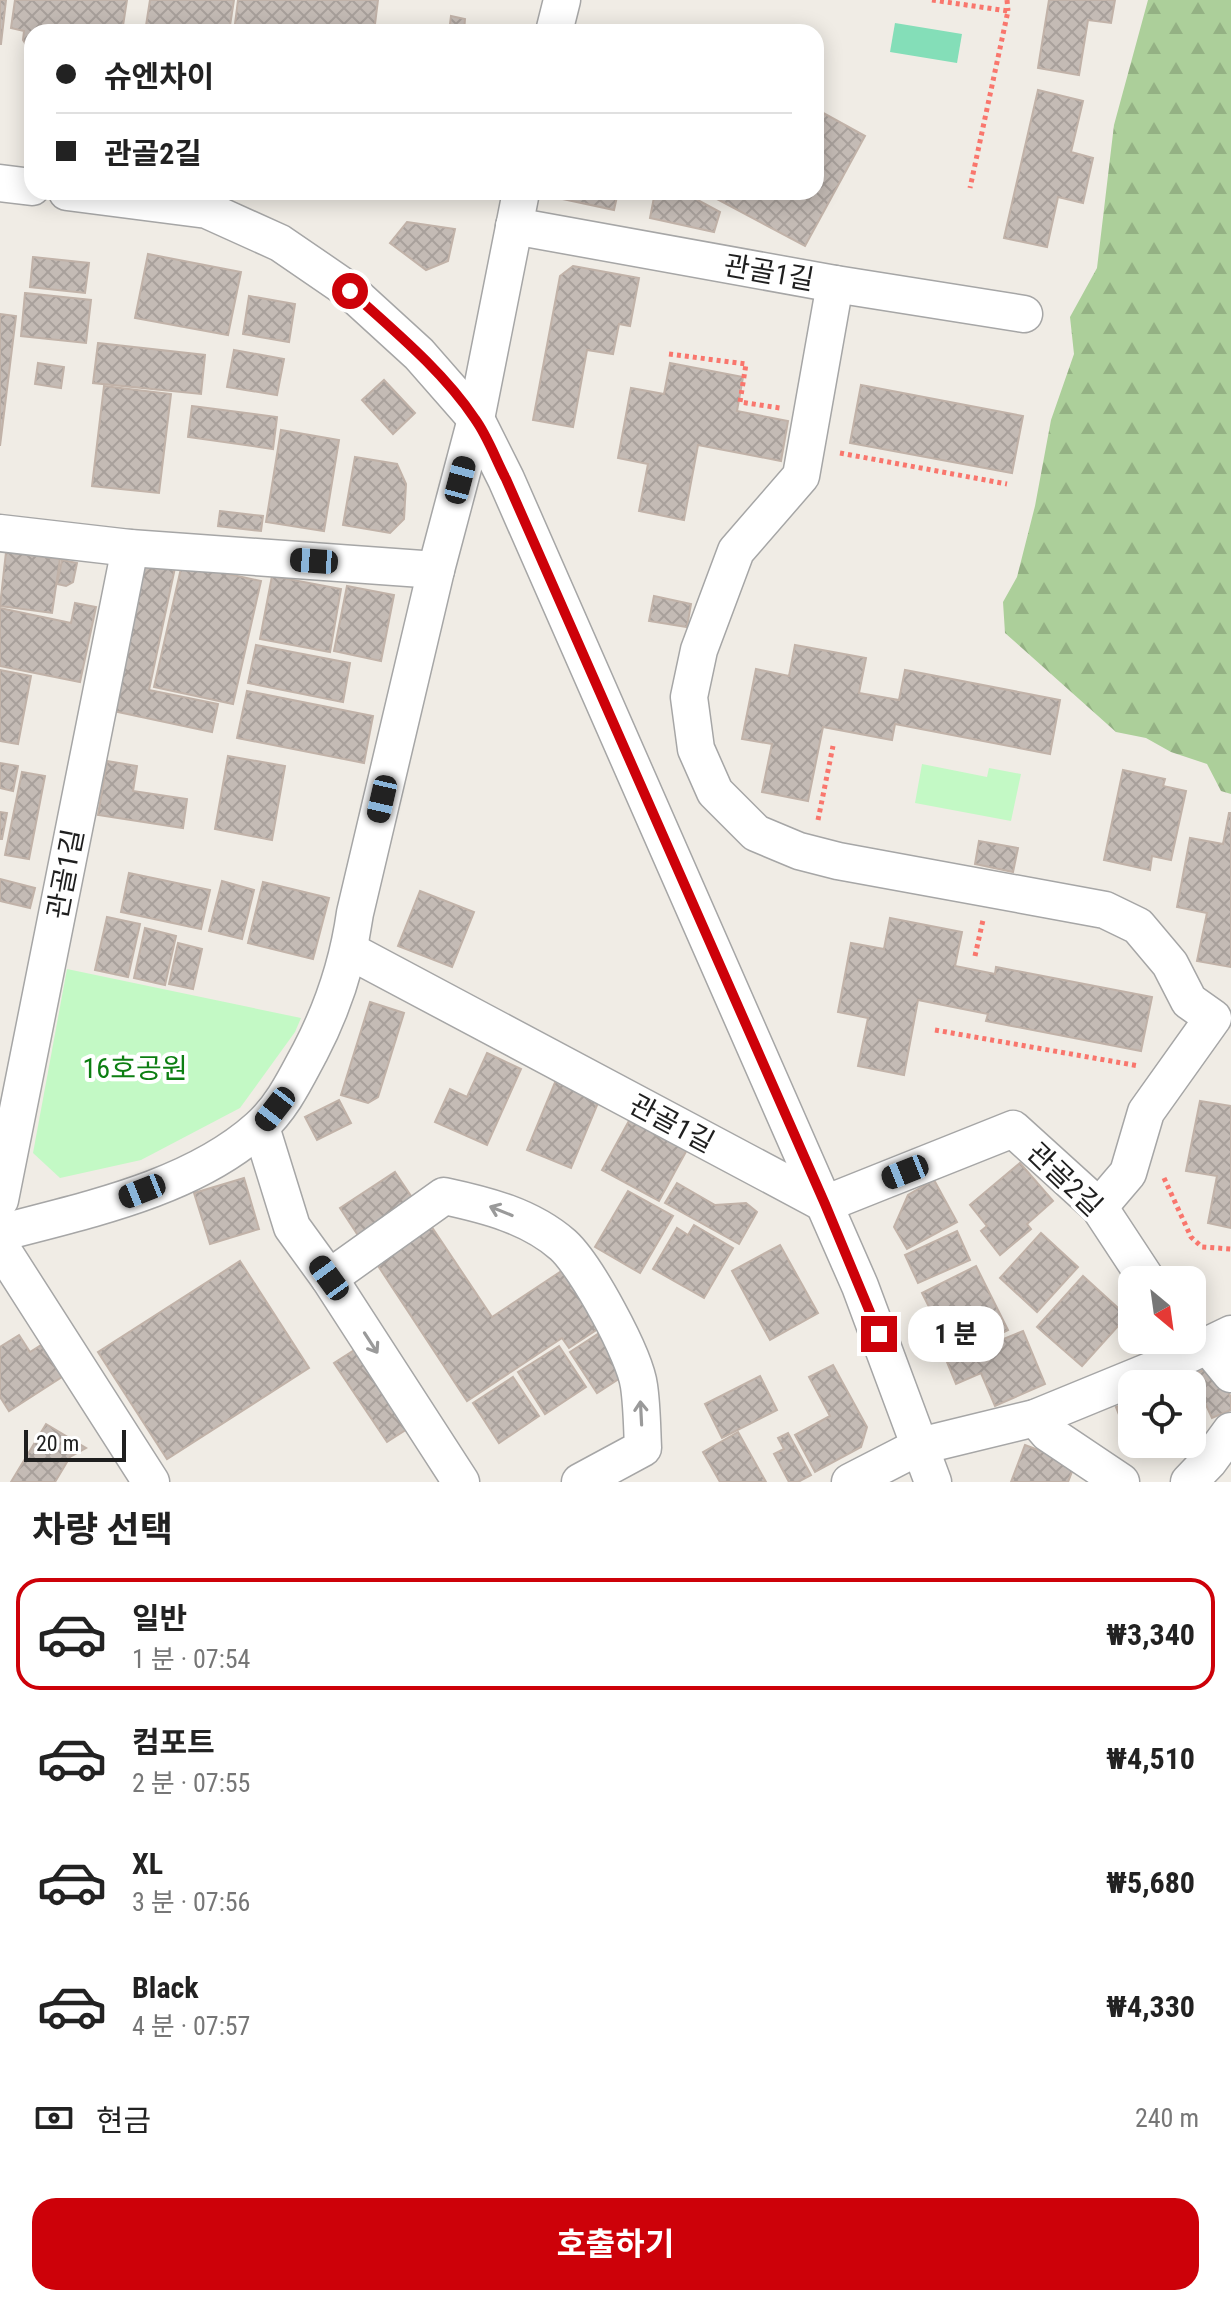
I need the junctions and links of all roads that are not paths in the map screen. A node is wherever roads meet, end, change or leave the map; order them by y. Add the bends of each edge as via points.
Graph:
1 (562, 0) edge
2 (556, 24) edge
3 (0, 183) edge
4 (24, 186) edge
5 (129, 200) edge
6 (518, 209) edge
7 (835, 284) junction
8 (1024, 314) dead end
9 (476, 419) junction
10 (0, 533) edge
11 (130, 548) junction
12 (436, 570) junction
13 (350, 951) junction
14 (261, 1127) junction
15 (0, 1200) edge
16 (825, 1204) junction
17 (1099, 1207) junction
18 (0, 1233) edge
19 (0, 1246) edge
20 (1138, 1266) edge
21 (329, 1278) junction
22 (1206, 1353) edge
23 (1177, 1354) edge
24 (1231, 1374) edge
25 (1035, 1418) junction
26 (1231, 1431) edge
27 (920, 1446) junction
28 (151, 1482) edge
29 (461, 1482) edge
30 (580, 1482) edge
31 (850, 1482) edge
32 (933, 1482) edge
33 (1121, 1482) edge
34 (1189, 1482) edge

1 - 2 street
3 - 4 street
5 - 9 street via 207,210 280,243 350,291 419,354
6 - 7 street, 관골1길
6 - 9 street, 관골1길
7 - 8 street, 관골1길
7 - 17 street via 801,476 736,551 699,650 689,697 696,749 715,792 756,833 799,851 1105,910 1138,926 1170,964 1189,1001 1213,1018 1146,1112 1128,1173
9 - 12 street, 관골1길
9 - 16 street
10 - 11 street
11 - 12 street
11 - 15 street, 관골1길
12 - 13 street, 관골1길
13 - 14 street, 관골1길 via 329,1016 290,1091
13 - 16 street, 관골1길
14 - 18 street, 관골1길 via 196,1170 129,1197
14 - 21 street via 292,1227
16 - 17 street, 관골2길 via 1013,1129
16 - 27 street
17 - 20 street, 관골2길
19 - 28 street
21 -> 29 street
30 -> 21 street via 643,1448 639,1384 597,1291 564,1246 495,1207 444,1196
22 - 24 street
23 - 25 street
25 - 27 street
25 - 33 street via 1048,1433
26 - 34 street
27 - 31 street
27 - 32 street

